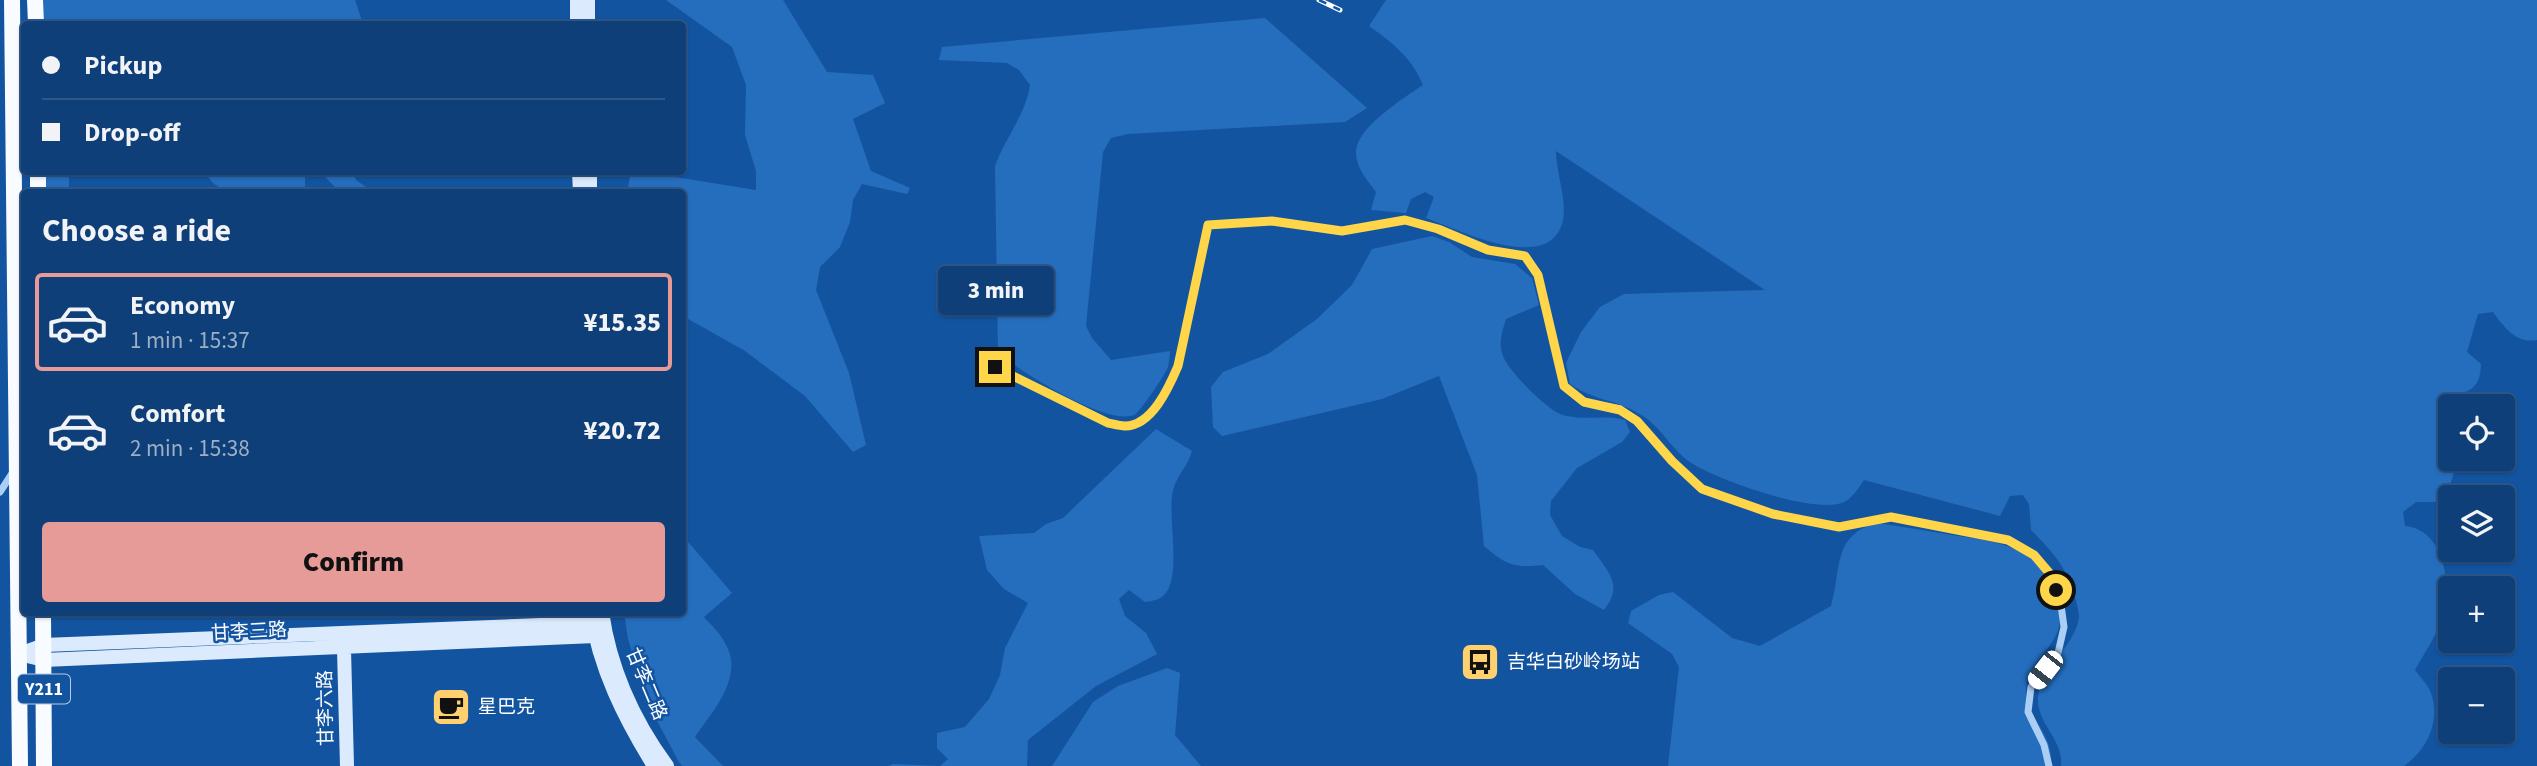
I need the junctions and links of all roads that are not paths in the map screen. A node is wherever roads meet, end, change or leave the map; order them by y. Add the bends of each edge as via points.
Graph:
1 (12, 0) edge
2 (577, 0) edge
3 (587, 0) edge
4 (577, 21) edge
5 (588, 21) edge
6 (995, 367) dead end
7 (15, 469) junction
8 (0, 492) edge
9 (43, 616) edge
10 (597, 622) edge
11 (344, 649) dead end
12 (44, 653) junction
13 (19, 654) junction
14 (20, 766) edge
15 (44, 766) edge
16 (347, 766) edge
17 (654, 766) edge
18 (667, 766) edge
19 (2049, 766) edge

1 - 7 main road, Y211
2 - 4 street
3 - 5 street
6 - 19 street via 1108,423 1126,426 1143,419 1169,387 1178,366 1208,225 1272,221 1342,231 1405,220 1488,250 1525,256 1538,275 1564,386 1584,402 1620,410 1637,421 1702,489 1773,514 1839,527 1891,517 2008,540 2034,555 2051,575 2064,627 2058,653 2031,687 2028,712
7 - 8 street
7 - 13 main road, Y211
9 - 12 main road, Y211
10 - 12 street, 甘李三路
10 - 17 street, 甘李二路 via 617,699
10 - 18 street, 甘李二路 via 626,695
11 - 16 street, 甘李六路
12 - 13 street, 甘李三路
12 - 15 main road, Y211
13 - 14 main road, Y211

